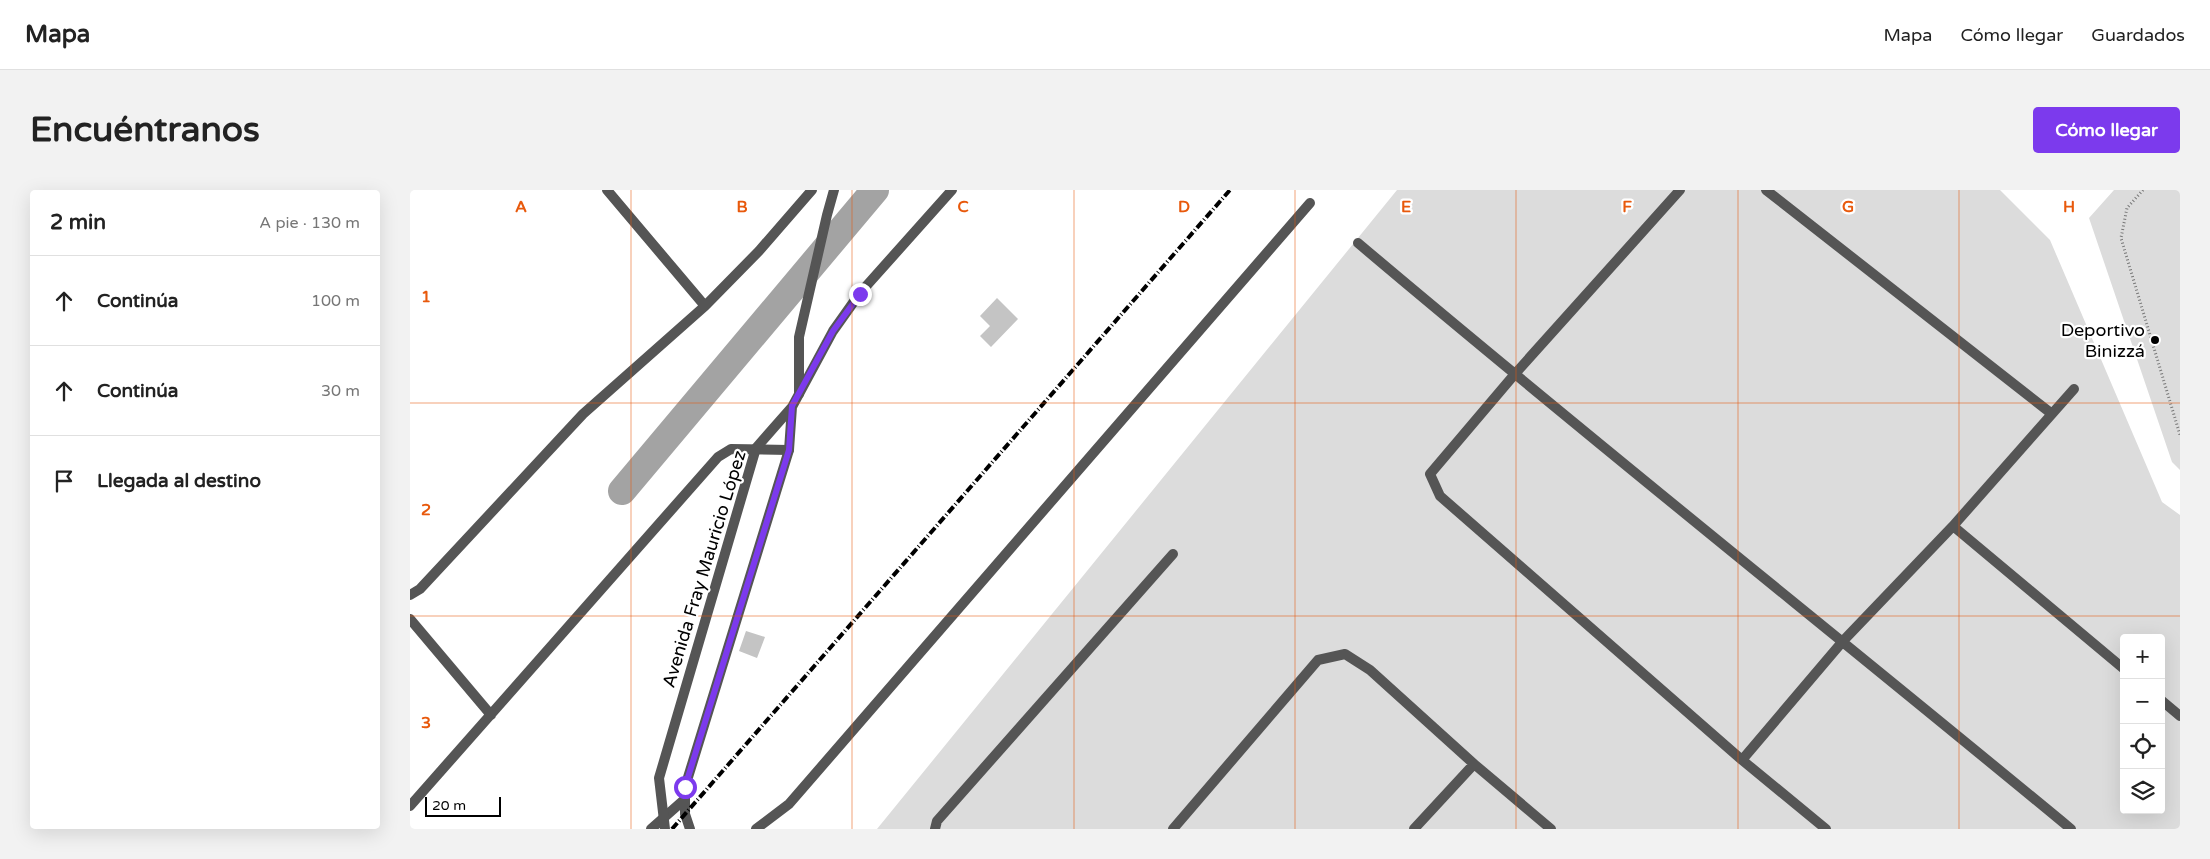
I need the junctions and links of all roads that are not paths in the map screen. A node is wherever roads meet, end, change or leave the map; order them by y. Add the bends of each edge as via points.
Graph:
1 (607, 190) edge
2 (812, 190) edge
3 (834, 190) edge
4 (952, 190) edge
5 (1680, 190) edge
6 (1766, 190) edge
7 (1310, 203) dead end
8 (1358, 243) dead end
9 (705, 306) junction
10 (1514, 375) junction
11 (2074, 389) dead end
12 (799, 394) junction
13 (792, 406) junction
14 (2052, 414) junction
15 (756, 448) junction
16 (789, 450) junction
17 (1953, 526) junction
18 (1173, 554) dead end
19 (410, 595) edge
20 (410, 619) edge
21 (1843, 641) junction
22 (2120, 666) edge
23 (2165, 703) edge
24 (491, 715) junction
25 (2180, 716) edge
26 (1742, 760) junction
27 (1474, 764) junction
28 (685, 799) junction
29 (410, 806) edge
30 (663, 817) junction
31 (651, 829) edge
32 (665, 829) edge
33 (690, 829) edge
34 (756, 829) edge
35 (935, 829) edge
36 (1173, 829) edge
37 (1414, 829) edge
38 (1551, 829) edge
39 (1826, 829) edge
40 (2071, 829) edge

1 - 9 street
2 - 9 street
3 - 12 street via 799,337
4 - 12 street, Avenida Fray Mauricio López via 860,294 833,331
5 - 10 street
6 - 14 street
7 - 34 street via 790,804
8 - 10 street
9 - 19 street via 583,414 420,589
10 - 21 street
10 - 26 street via 1430,474 1440,496
11 - 14 street
12 - 13 street, Avenida Fray Mauricio López
13 - 15 street, Avenida Fray Mauricio López
13 - 16 street
14 - 17 street
15 - 16 street
15 - 24 street via 731,449 718,457
15 - 30 street, Avenida Fray Mauricio López via 659,778
16 - 28 street via 685,787
17 - 21 street
17 - 22 street
18 - 35 street via 936,821
20 - 24 street
21 - 26 street
21 - 40 street
23 - 25 street
24 - 29 street
26 - 39 street
27 - 36 street via 1370,670 1345,654 1318,660
27 - 37 street
27 - 38 street
28 - 30 street
28 - 33 street
30 - 31 street
30 - 32 street, Avenida Fray Mauricio López

